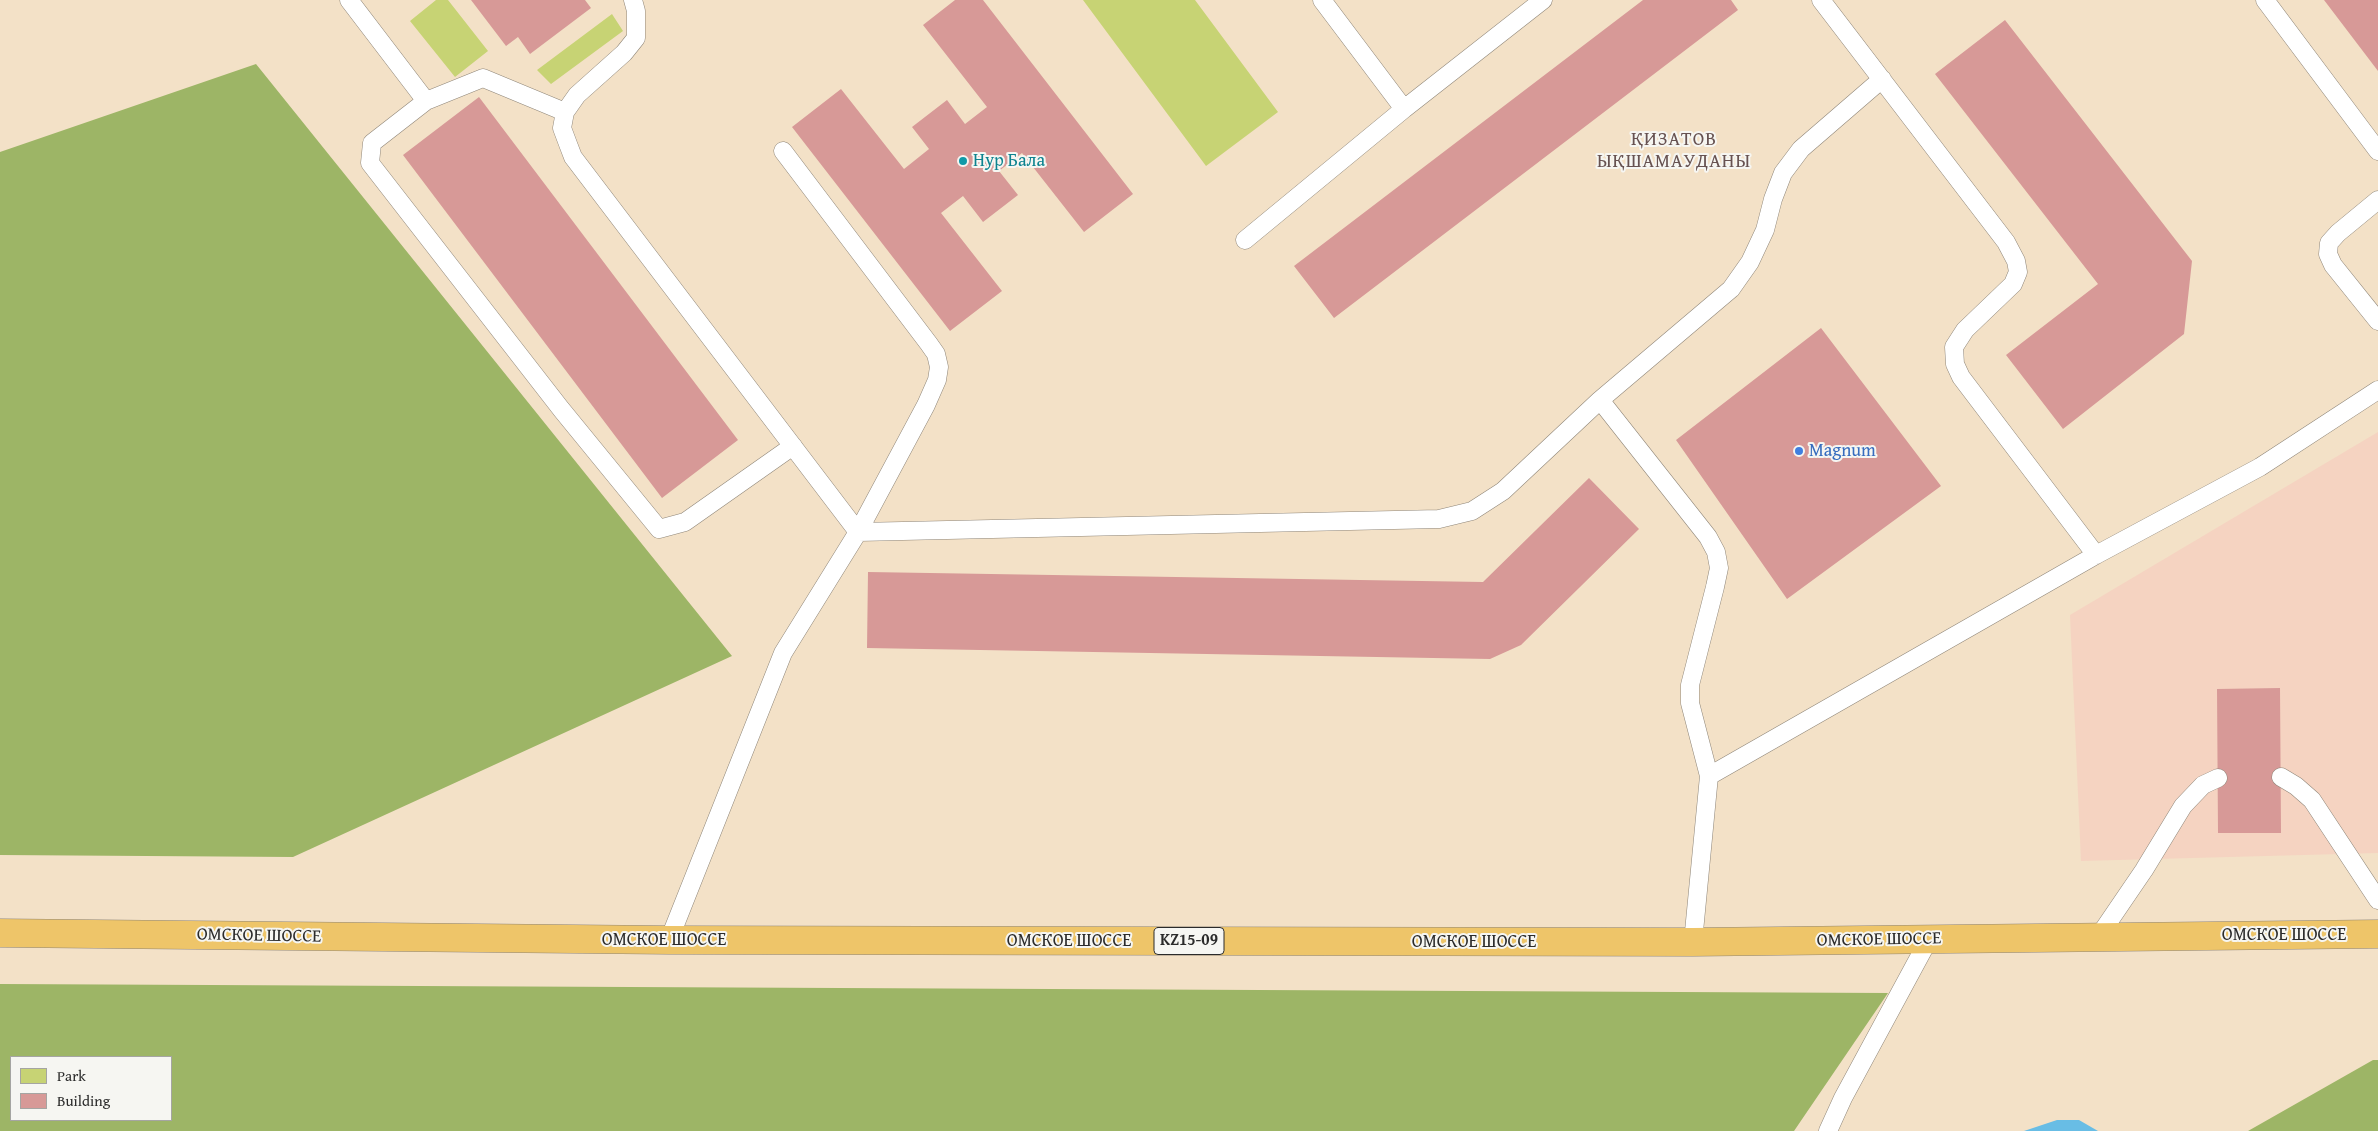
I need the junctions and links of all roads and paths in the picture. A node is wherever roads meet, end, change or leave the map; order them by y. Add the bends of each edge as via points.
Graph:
1 (349, 0) edge
2 (633, 0) edge
3 (1322, 0) edge
4 (1543, 0) edge
5 (1822, 0) edge
6 (2265, 0) edge
7 (1882, 79) junction
8 (426, 101) junction
9 (1404, 109) junction
10 (565, 112) junction
11 (782, 151) dead end
12 (2378, 151) edge
13 (2378, 200) edge
14 (1245, 240) dead end
15 (2378, 321) edge
16 (2378, 390) edge
17 (1600, 400) junction
18 (793, 446) junction
19 (858, 532) junction
20 (2096, 555) junction
21 (1709, 776) junction
22 (2281, 777) dead end
23 (2218, 778) dead end
24 (2378, 900) edge
25 (0, 933) edge
26 (2378, 934) edge
27 (2099, 936) junction
28 (1929, 939) junction
29 (669, 940) junction
30 (1693, 942) junction
31 (1828, 1131) edge

1 - 8 lane
2 - 10 lane via 636,38 577,95
3 - 9 lane
4 - 9 lane
5 - 7 lane
6 - 12 lane
7 - 17 lane via 1801,149 1783,173 1750,262 1731,289
7 - 20 lane via 2006,242 2016,261 2018,272 2014,284 1965,330 1954,347 1955,364 1961,378
8 - 10 lane via 483,78
8 - 18 lane via 372,143 370,163 561,409 659,529 685,522
9 - 14 lane
10 - 18 lane via 562,128 574,157
11 - 19 lane via 929,344 939,367 926,405
13 - 15 lane via 2338,233 2329,243 2328,254 2333,265
16 - 20 lane via 2260,467
17 - 19 lane via 1503,491 1472,511 1439,519
17 - 21 lane via 1708,536 1716,552 1719,568 1690,685 1690,704
18 - 19 lane
19 - 29 lane via 782,653
20 - 21 lane
21 - 30 lane
22 - 24 lane via 2312,800
23 - 27 lane via 2203,785 2183,806
25 - 29 highway, ОМСКОЕ ШОССЕ / KZ15-09
26 - 27 highway, ОМСКОЕ ШОССЕ / KZ15-09
27 - 28 highway, ОМСКОЕ ШОССЕ / KZ15-09
28 - 30 highway, ОМСКОЕ ШОССЕ / KZ15-09
28 - 31 lane
29 - 30 highway, ОМСКОЕ ШОССЕ / KZ15-09

